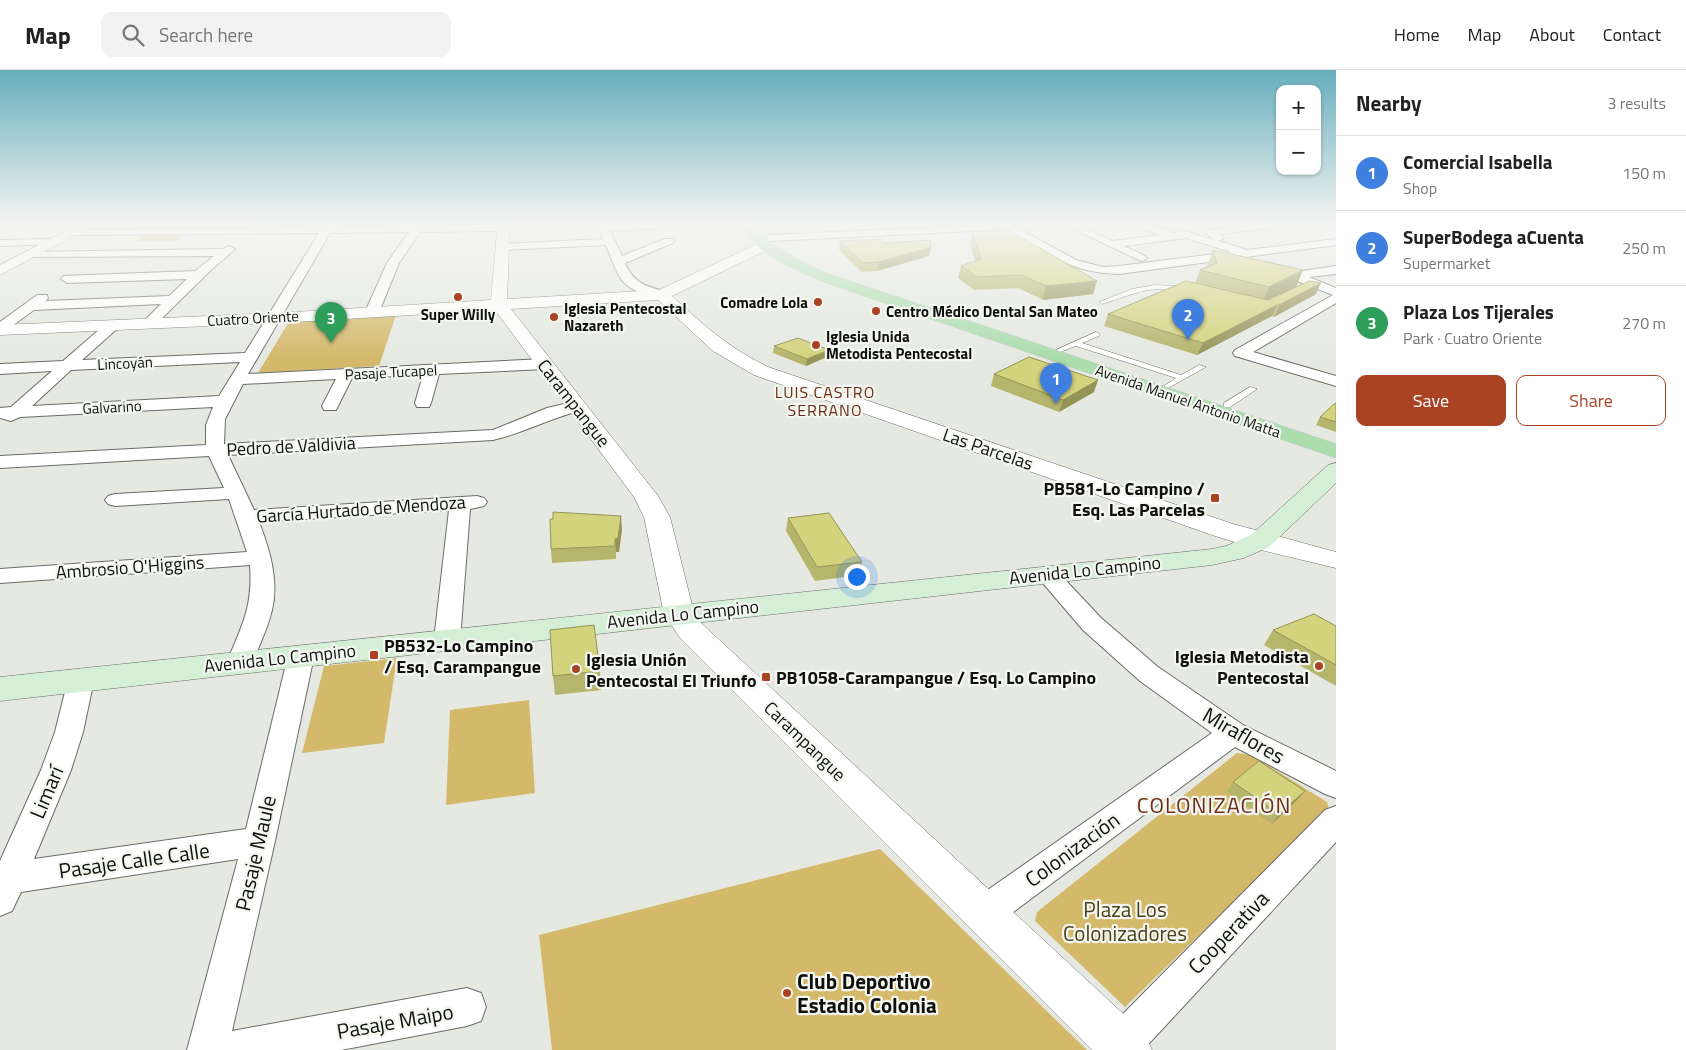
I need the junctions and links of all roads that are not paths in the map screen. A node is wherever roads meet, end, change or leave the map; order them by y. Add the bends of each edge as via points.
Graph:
1 (82, 268) dead end
2 (207, 268) edge
3 (304, 268) edge
4 (391, 268) edge
5 (501, 268) edge
6 (620, 268) edge
7 (717, 268) edge
8 (804, 268) edge
9 (820, 268) edge
10 (1092, 268) edge
11 (1137, 268) edge
12 (1276, 268) edge
13 (1336, 270) edge
14 (198, 275) junction
15 (1295, 276) junction
16 (60, 285) junction
17 (1322, 286) junction
18 (1304, 288) edge
19 (1194, 291) edge
20 (1336, 292) edge
21 (662, 295) junction
22 (1336, 298) edge
23 (172, 300) junction
24 (1102, 302) dead end
25 (499, 304) junction
26 (30, 306) junction
27 (372, 312) junction
28 (274, 318) junction
29 (149, 323) junction
30 (113, 325) junction
31 (0, 329) edge
32 (1096, 334) dead end
33 (1067, 347) junction
34 (251, 357) junction
35 (545, 364) junction
36 (67, 366) junction
37 (1202, 367) dead end
38 (0, 369) edge
39 (432, 370) junction
40 (346, 374) junction
41 (237, 379) junction
42 (1336, 381) edge
43 (1175, 382) junction
44 (1253, 389) dead end
45 (224, 402) junction
46 (423, 403) dead end
47 (1227, 405) junction
48 (330, 406) dead end
49 (577, 406) junction
50 (8, 412) edge
51 (0, 426) edge
52 (1336, 441) edge
53 (216, 450) junction
54 (1336, 451) edge
55 (0, 462) edge
56 (1336, 470) edge
57 (235, 493) junction
58 (115, 500) dead end
59 (246, 517) junction
60 (1260, 541) junction
61 (260, 558) junction
62 (1336, 560) edge
63 (1048, 575) junction
64 (0, 576) edge
65 (679, 614) junction
66 (447, 640) junction
67 (301, 656) junction
68 (240, 662) junction
69 (81, 680) junction
70 (0, 689) edge
71 (1233, 733) junction
72 (1336, 785) edge
73 (1336, 820) edge
74 (259, 841) junction
75 (5, 889) edge
76 (984, 913) junction
77 (467, 1007) dead end
78 (1124, 1047) edge
79 (207, 1050) edge
80 (234, 1050) edge

1 - 16 street
2 - 14 street
3 - 28 street
4 - 27 street
5 - 25 street
6 - 21 street via 630,282
7 - 21 street, Cuatro Oriente
8 - 54 main road, Avenida Manuel Antonio Matta via 1078,368
9 - 33 main road, Avenida Manuel Antonio Matta
10 - 11 street
12 - 15 street
13 - 15 street
14 - 16 street
14 - 23 street
15 - 17 street
16 - 26 street
17 - 18 lane
17 - 20 street
19 - 24 lane via 1172,285 1156,286 1129,290
21 - 25 street, Cuatro Oriente
21 - 60 street, Las Parcelas via 715,346 761,371
22 - 42 street via 1240,353
23 - 26 street
23 - 29 street
25 - 27 street, Cuatro Oriente
25 - 35 street, Carampangue
26 - 31 street
27 - 28 street, Cuatro Oriente
28 - 29 street, Cuatro Oriente
28 - 34 street
29 - 30 street, Cuatro Oriente
30 - 31 street, Cuatro Oriente
30 - 36 street
32 - 33 lane
33 - 43 main road, Avenida Manuel Antonio Matta
34 - 36 street, Lincoyán
34 - 41 street
35 - 39 street, Pasaje Tucapel
35 - 49 street, Carampangue
36 - 38 street, Lincoyán
36 - 50 street
37 - 43 lane
39 - 40 street, Pasaje Tucapel
39 - 46 street
40 - 41 street, Pasaje Tucapel
40 - 48 street
41 - 45 street
43 - 47 main road, Avenida Manuel Antonio Matta
44 - 47 lane
45 - 50 street, Galvarino
45 - 53 street via 215,422
47 - 52 main road, Avenida Manuel Antonio Matta
49 - 53 street, Pedro de Valdivia via 493,434
49 - 65 street, Carampangue via 652,507
50 - 51 street
53 - 55 street, Pedro de Valdivia
53 - 57 street
56 - 60 main road, Avenida Lo Campino
57 - 58 street, García Hurtado de Mendoza
57 - 59 street
59 - 61 street
59 - 66 street, García Hurtado de Mendoza via 468,502
60 - 62 street, Las Parcelas
60 - 63 main road, Avenida Lo Campino via 1212,557
61 - 64 street, Ambrosio O'Higgins
61 - 68 street via 261,604
63 - 65 main road, Avenida Lo Campino
63 - 71 street, Miraflores via 1092,624 1142,668
65 - 66 main road, Avenida Lo Campino
65 - 76 street, Carampangue via 706,646
66 - 67 main road, Avenida Lo Campino
67 - 68 main road, Avenida Lo Campino
67 - 74 street, Pasaje Maule
68 - 69 main road, Avenida Lo Campino
69 - 70 main road, Avenida Lo Campino
69 - 75 street, Limarí via 56,770
71 - 72 street, Miraflores
71 - 76 street, Colonización
73 - 78 street, Cooperativa
74 - 75 street, Pasaje Calle Calle
74 - 79 street, Pasaje Maule
76 - 78 street, Carampangue
77 - 80 street, Pasaje Maipo

